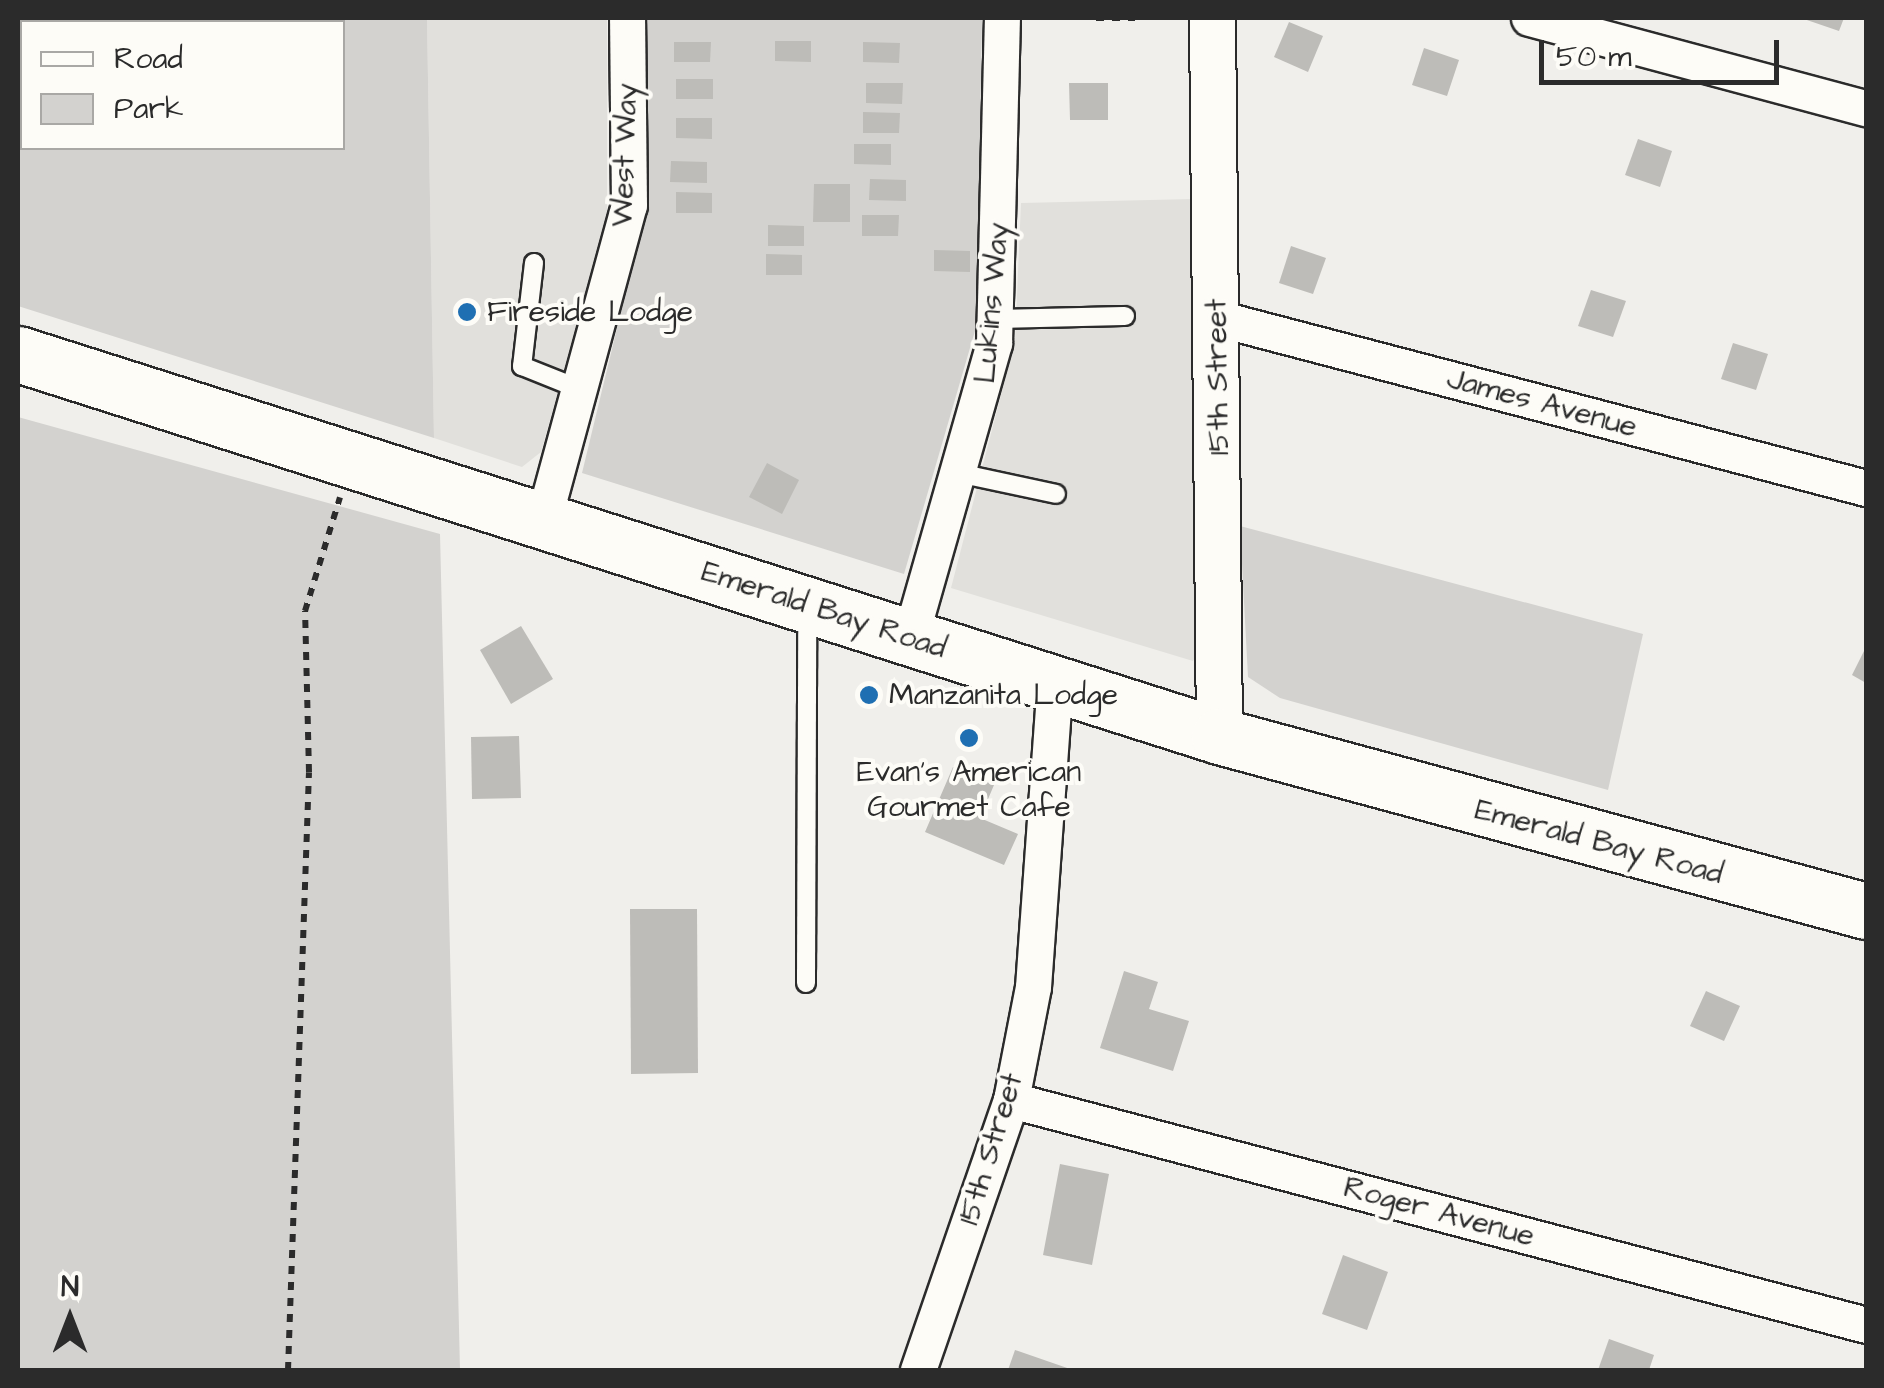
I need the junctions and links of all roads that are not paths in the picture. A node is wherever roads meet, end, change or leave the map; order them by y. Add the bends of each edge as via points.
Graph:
1 (627, 18) edge
2 (1002, 18) edge
3 (1212, 18) edge
4 (1530, 18) edge
5 (1866, 108) edge
6 (534, 263) dead end
7 (1124, 316) dead end
8 (1217, 318) junction
9 (996, 320) junction
10 (18, 354) edge
11 (582, 390) junction
12 (963, 474) junction
13 (1866, 488) edge
14 (1056, 494) dead end
15 (543, 521) junction
16 (807, 605) junction
17 (910, 638) junction
18 (1054, 682) junction
19 (1220, 736) junction
20 (1866, 911) edge
21 (806, 983) dead end
22 (1011, 1100) junction
23 (1866, 1325) edge
24 (918, 1370) edge

1 - 11 street, West Way via 629,206
2 - 9 street, Lukins Way
3 - 8 street, 15th Street
4 - 5 street
6 - 11 lane via 522,366
7 - 9 lane
8 - 13 street, James Avenue
8 - 19 street, 15th Street
9 - 12 street, Lukins Way
10 - 15 main road, Emerald Bay Road
11 - 15 street, West Way
12 - 14 lane
12 - 17 street, Lukins Way
15 - 16 main road, Emerald Bay Road
16 - 17 main road, Emerald Bay Road
16 - 21 lane
17 - 18 main road, Emerald Bay Road
18 - 19 main road, Emerald Bay Road
18 - 22 street, 15th Street via 1048,868
19 - 20 main road, Emerald Bay Road
22 - 23 street, Roger Avenue
22 - 24 street, 15th Street

